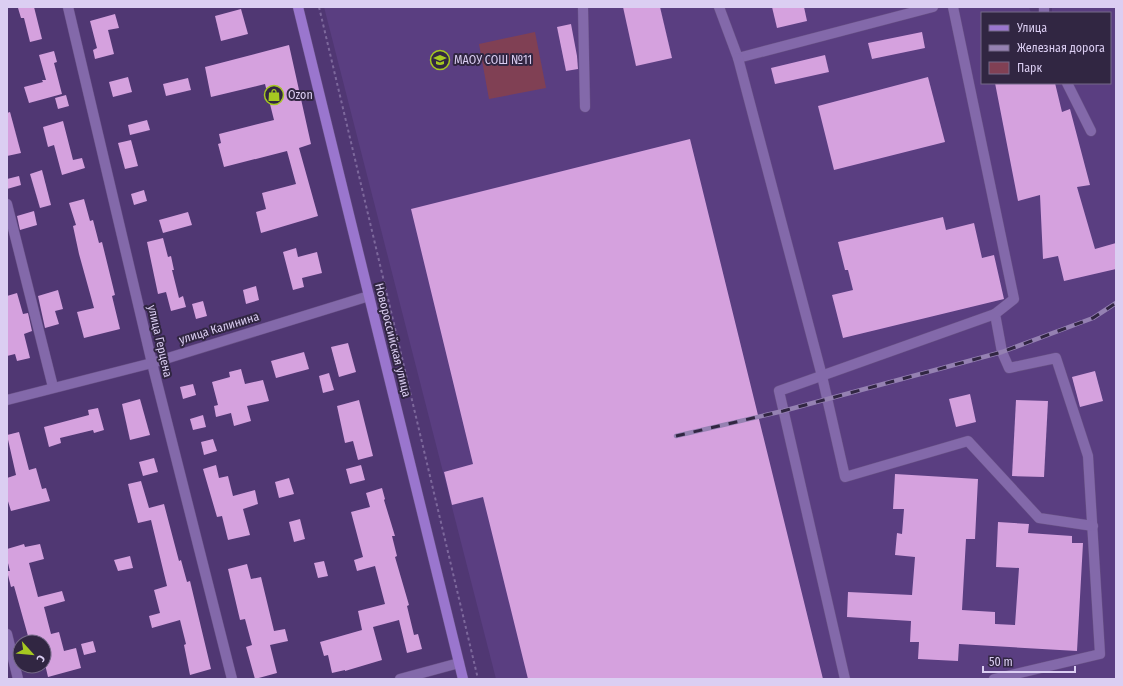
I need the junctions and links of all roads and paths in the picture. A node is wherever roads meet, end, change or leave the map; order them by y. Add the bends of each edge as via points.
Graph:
1 (68, 7) edge
2 (298, 7) edge
3 (319, 7) edge
4 (583, 7) edge
5 (719, 7) edge
6 (933, 7) edge
7 (953, 7) edge
8 (738, 58) junction
9 (1067, 84) edge
10 (586, 107) dead end
11 (1090, 131) dead end
12 (7, 204) edge
13 (369, 296) junction
14 (995, 314) junction
15 (152, 363) junction
16 (822, 376) junction
17 (53, 388) junction
18 (7, 400) edge
19 (1093, 526) junction
20 (7, 634) edge
21 (459, 663) junction
22 (18, 679) edge
23 (232, 679) edge
24 (400, 679) edge
25 (463, 679) edge
26 (478, 679) edge
27 (845, 679) edge
28 (994, 679) edge

1 - 15 street, улица Герцена
2 - 13 main road, Новороссийская улица
3 - 26 path
4 - 10 street
5 - 8 street
6 - 8 street
7 - 14 street via 1014,299
8 - 16 street
9 - 11 street
12 - 17 street
13 - 15 street, улица Калинина
13 - 21 main road, Новороссийская улица
14 - 16 street
14 - 19 street via 1002,352 1009,368 1056,358 1088,456
15 - 17 street, улица Калинина
15 - 23 street, улица Герцена
16 - 19 street via 845,477 968,441 1039,518
16 - 27 street via 779,391
17 - 18 street, улица Калинина
19 - 28 street via 1100,654
20 - 22 street
21 - 24 street
21 - 25 main road, Новороссийская улица

